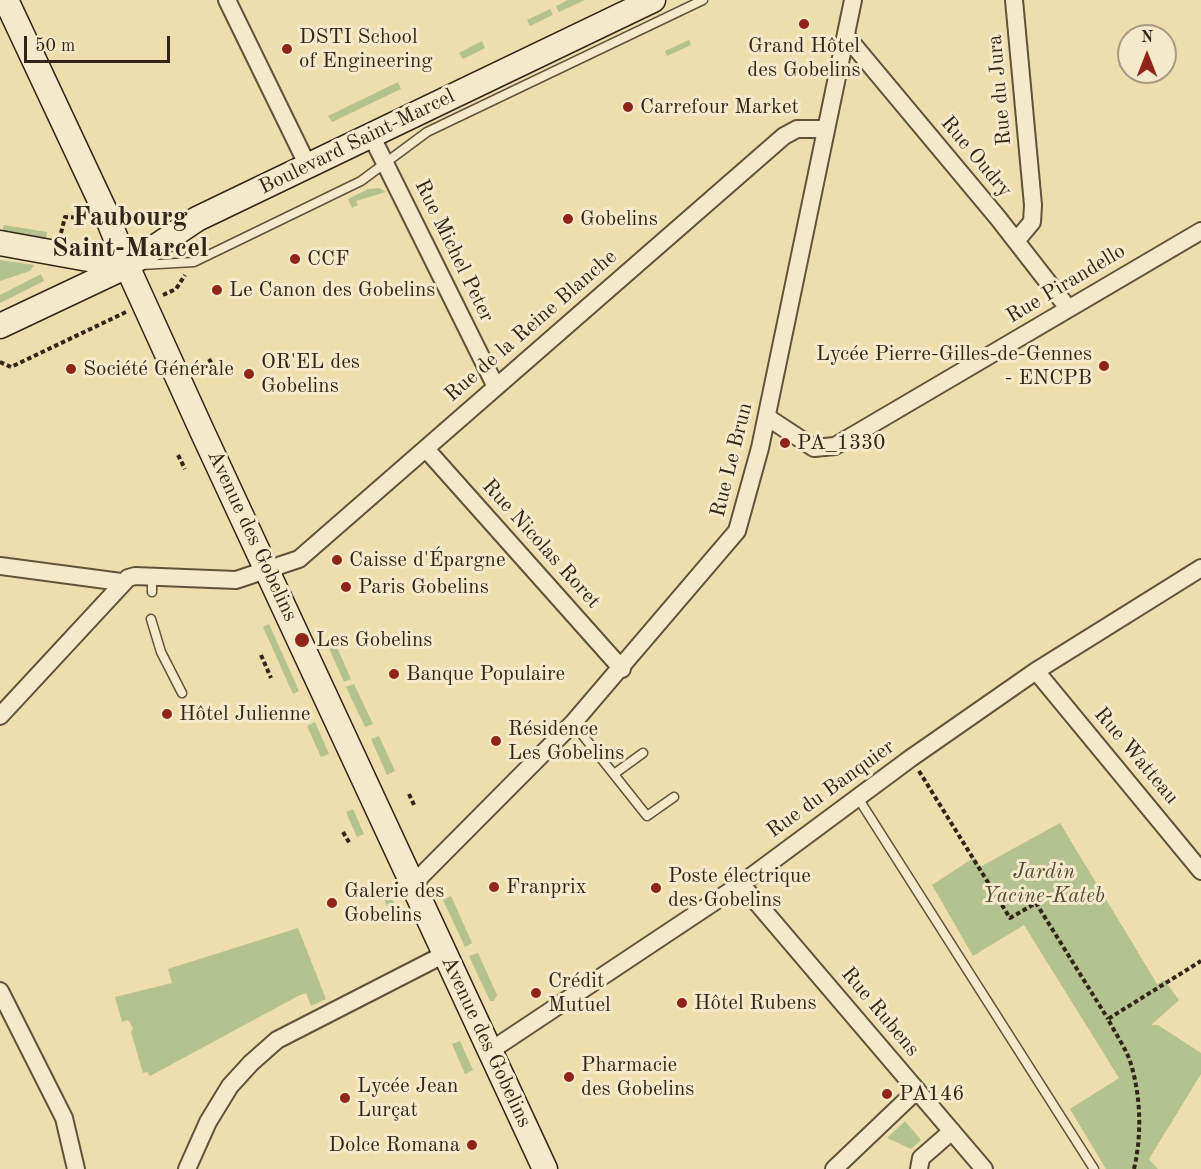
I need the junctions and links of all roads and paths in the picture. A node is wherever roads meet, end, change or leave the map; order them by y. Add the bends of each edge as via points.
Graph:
1 (6, 0) edge
2 (227, 0) edge
3 (653, 0) edge
4 (703, 0) edge
5 (853, 0) edge
6 (1014, 0) edge
7 (846, 36) junction
8 (826, 129) junction
9 (371, 135) junction
10 (384, 162) junction
11 (308, 165) junction
12 (86, 218) dead end
13 (1201, 231) edge
14 (1016, 241) junction
15 (59, 242) dead end
16 (0, 243) edge
17 (194, 262) junction
18 (127, 266) junction
19 (144, 304) junction
20 (1068, 308) junction
21 (0, 326) edge
22 (209, 359) dead end
23 (1, 362) edge
24 (216, 372) dead end
25 (496, 387) junction
26 (767, 417) junction
27 (426, 449) junction
28 (178, 455) dead end
29 (186, 469) dead end
30 (0, 566) edge
31 (1201, 568) edge
32 (269, 571) junction
33 (122, 582) junction
34 (151, 619) dead end
35 (261, 655) dead end
36 (622, 669) junction
37 (1036, 671) junction
38 (271, 678) dead end
39 (182, 693) dead end
40 (0, 716) edge
41 (573, 723) junction
42 (643, 753) dead end
43 (917, 768) dead end
44 (615, 774) junction
45 (409, 794) dead end
46 (674, 797) dead end
47 (858, 798) junction
48 (415, 807) dead end
49 (343, 832) dead end
50 (350, 844) dead end
51 (1201, 871) edge
52 (413, 884) junction
53 (741, 884) junction
54 (445, 954) junction
55 (1201, 961) edge
56 (0, 992) edge
57 (1108, 1019) junction
58 (490, 1051) junction
59 (917, 1090) junction
60 (952, 1131) junction
61 (76, 1169) edge
62 (187, 1169) edge
63 (544, 1169) edge
64 (834, 1169) edge
65 (919, 1169) edge
66 (984, 1169) edge
67 (1094, 1169) edge
68 (1134, 1169) edge

1 - 18 main road, Avenue des Gobelins
2 - 11 street
3 - 9 main road, Boulevard Saint-Marcel
4 - 10 lane, Boulevard Saint-Marcel via 427,132
5 - 7 street, Rue Le Brun
6 - 14 street, Rue du Jura via 1033,205 1032,222
7 - 8 street, Rue Le Brun
7 - 14 street, Rue Oudry
8 - 25 street, Rue de la Reine Blanche via 797,129 784,136
8 - 26 street, Rue Le Brun
9 - 10 street, Rue Michel Peter
9 - 11 main road, Boulevard Saint-Marcel
10 - 17 lane, Boulevard Saint-Marcel via 361,181
10 - 25 street, Rue Michel Peter
11 - 18 main road, Boulevard Saint-Marcel via 197,219
12 - 15 path via 65,217
13 - 20 street, Rue Pirandello
14 - 20 street, Rue Oudry
16 - 18 main road
17 - 18 lane, Boulevard Saint-Marcel
17 - 19 path via 176,289
18 - 19 main road, Avenue des Gobelins
18 - 21 main road
19 - 23 path via 11,367
19 - 32 main road, Avenue des Gobelins
20 - 26 street, Rue Pirandello via 835,446 814,448
22 - 24 path
25 - 27 street, Rue de la Reine Blanche
26 - 36 street, Rue Le Brun via 737,531
27 - 32 street, Rue de la Reine Blanche via 299,560
27 - 36 street, Rue Nicolas Roret
28 - 29 path
30 - 33 street, Rue de la Reine Blanche
31 - 37 street, Rue du Banquier
32 - 33 street, Rue de la Reine Blanche via 236,580 152,584 135,576
32 - 52 main road, Avenue des Gobelins
33 - 40 street
34 - 39 lane via 160,652
35 - 38 path
36 - 41 street, Rue Le Brun
37 - 47 street, Rue du Banquier
37 - 51 street, Rue Watteau
41 - 44 lane
41 - 52 street, Rue Le Brun
42 - 44 lane
43 - 57 path via 1010,918 1036,903
44 - 46 lane via 647,816
45 - 48 path
47 - 53 street, Rue du Banquier
47 - 67 lane
49 - 50 path
52 - 54 main road, Avenue des Gobelins
53 - 58 street, Rue du Banquier
53 - 59 street, Rue Rubens
54 - 58 main road, Avenue des Gobelins
54 - 62 street via 277,1040 230,1086
55 - 57 path
56 - 61 street via 64,1118
57 - 68 path via 1129,1060 1136,1084 1139,1112
58 - 63 main road, Avenue des Gobelins
59 - 60 street, Rue Rubens
59 - 64 street
60 - 65 street via 921,1158
60 - 66 street, Rue Rubens

